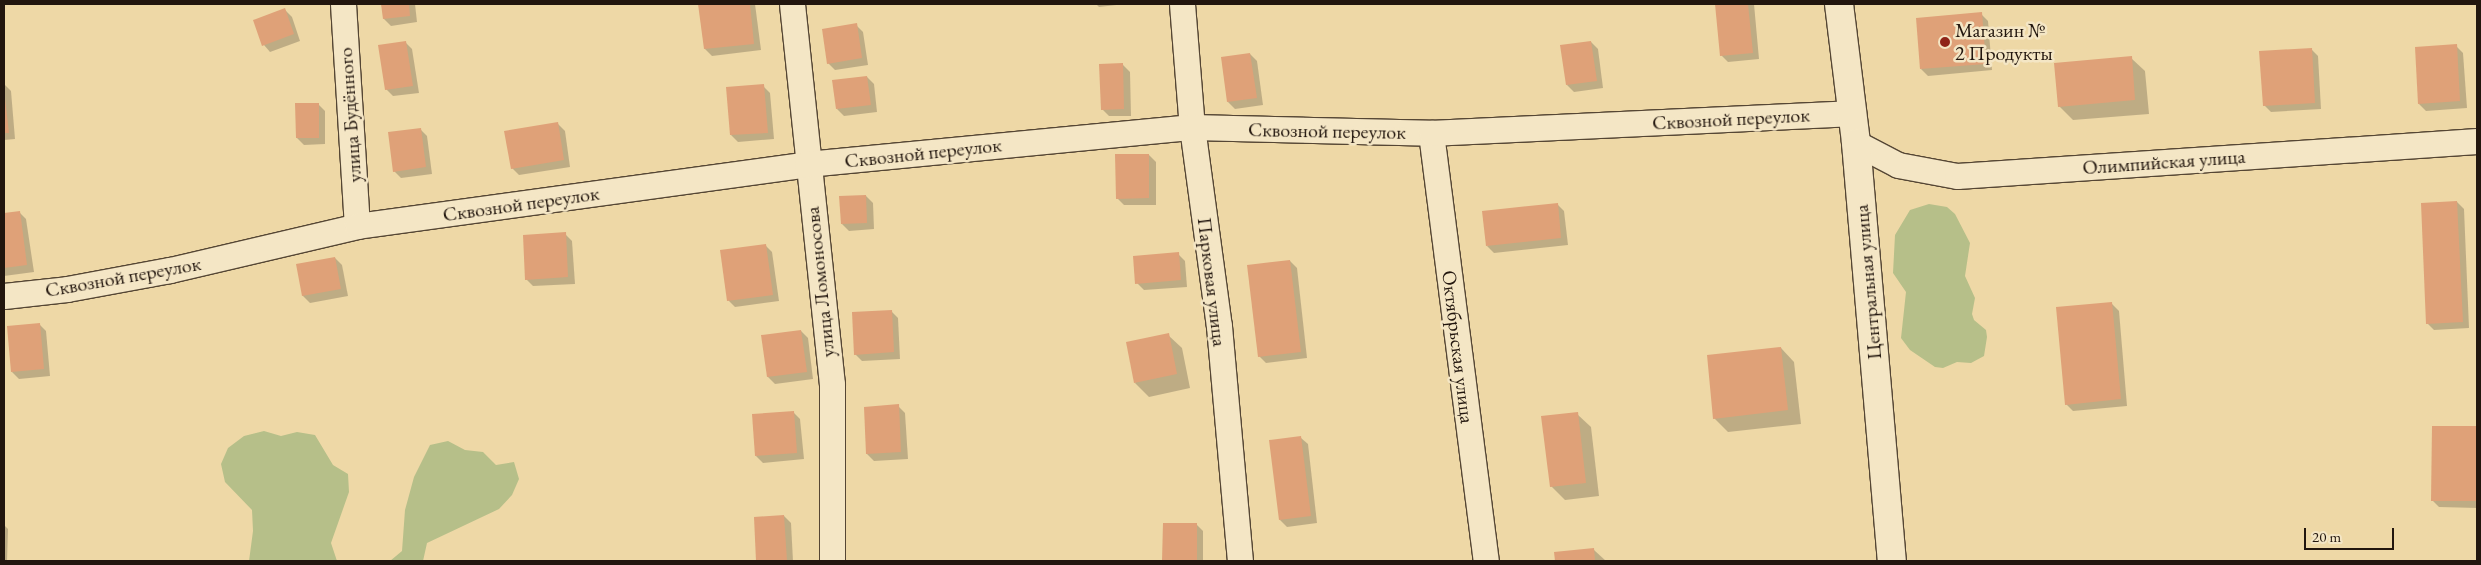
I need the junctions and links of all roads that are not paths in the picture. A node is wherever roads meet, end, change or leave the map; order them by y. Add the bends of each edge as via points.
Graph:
1 (343, 4) edge
2 (792, 4) edge
3 (1182, 4) edge
4 (1839, 4) edge
5 (1853, 113) junction
6 (1192, 127) junction
7 (1430, 133) junction
8 (2477, 141) edge
9 (1856, 143) junction
10 (807, 164) junction
11 (357, 226) junction
12 (4, 296) edge
13 (832, 561) edge
14 (1240, 561) edge
15 (1486, 561) edge
16 (1892, 561) edge

1 - 11 street, улица Будённого
2 - 10 street, улица Ломоносова
3 - 6 street, Парковая улица
4 - 5 street, Центральная улица
5 - 7 street, Сквозной переулок
5 - 9 street, Центральная улица
6 - 7 street, Сквозной переулок
6 - 10 street, Сквозной переулок
6 - 14 street, Парковая улица via 1219,326
7 - 15 street, Октябрьская улица
8 - 9 street, Олимпийская улица via 1957,176 1898,166
9 - 16 street, Центральная улица
10 - 11 street, Сквозной переулок
10 - 13 street, улица Ломоносова via 832,384
11 - 12 street, Сквозной переулок via 170,270 68,289

